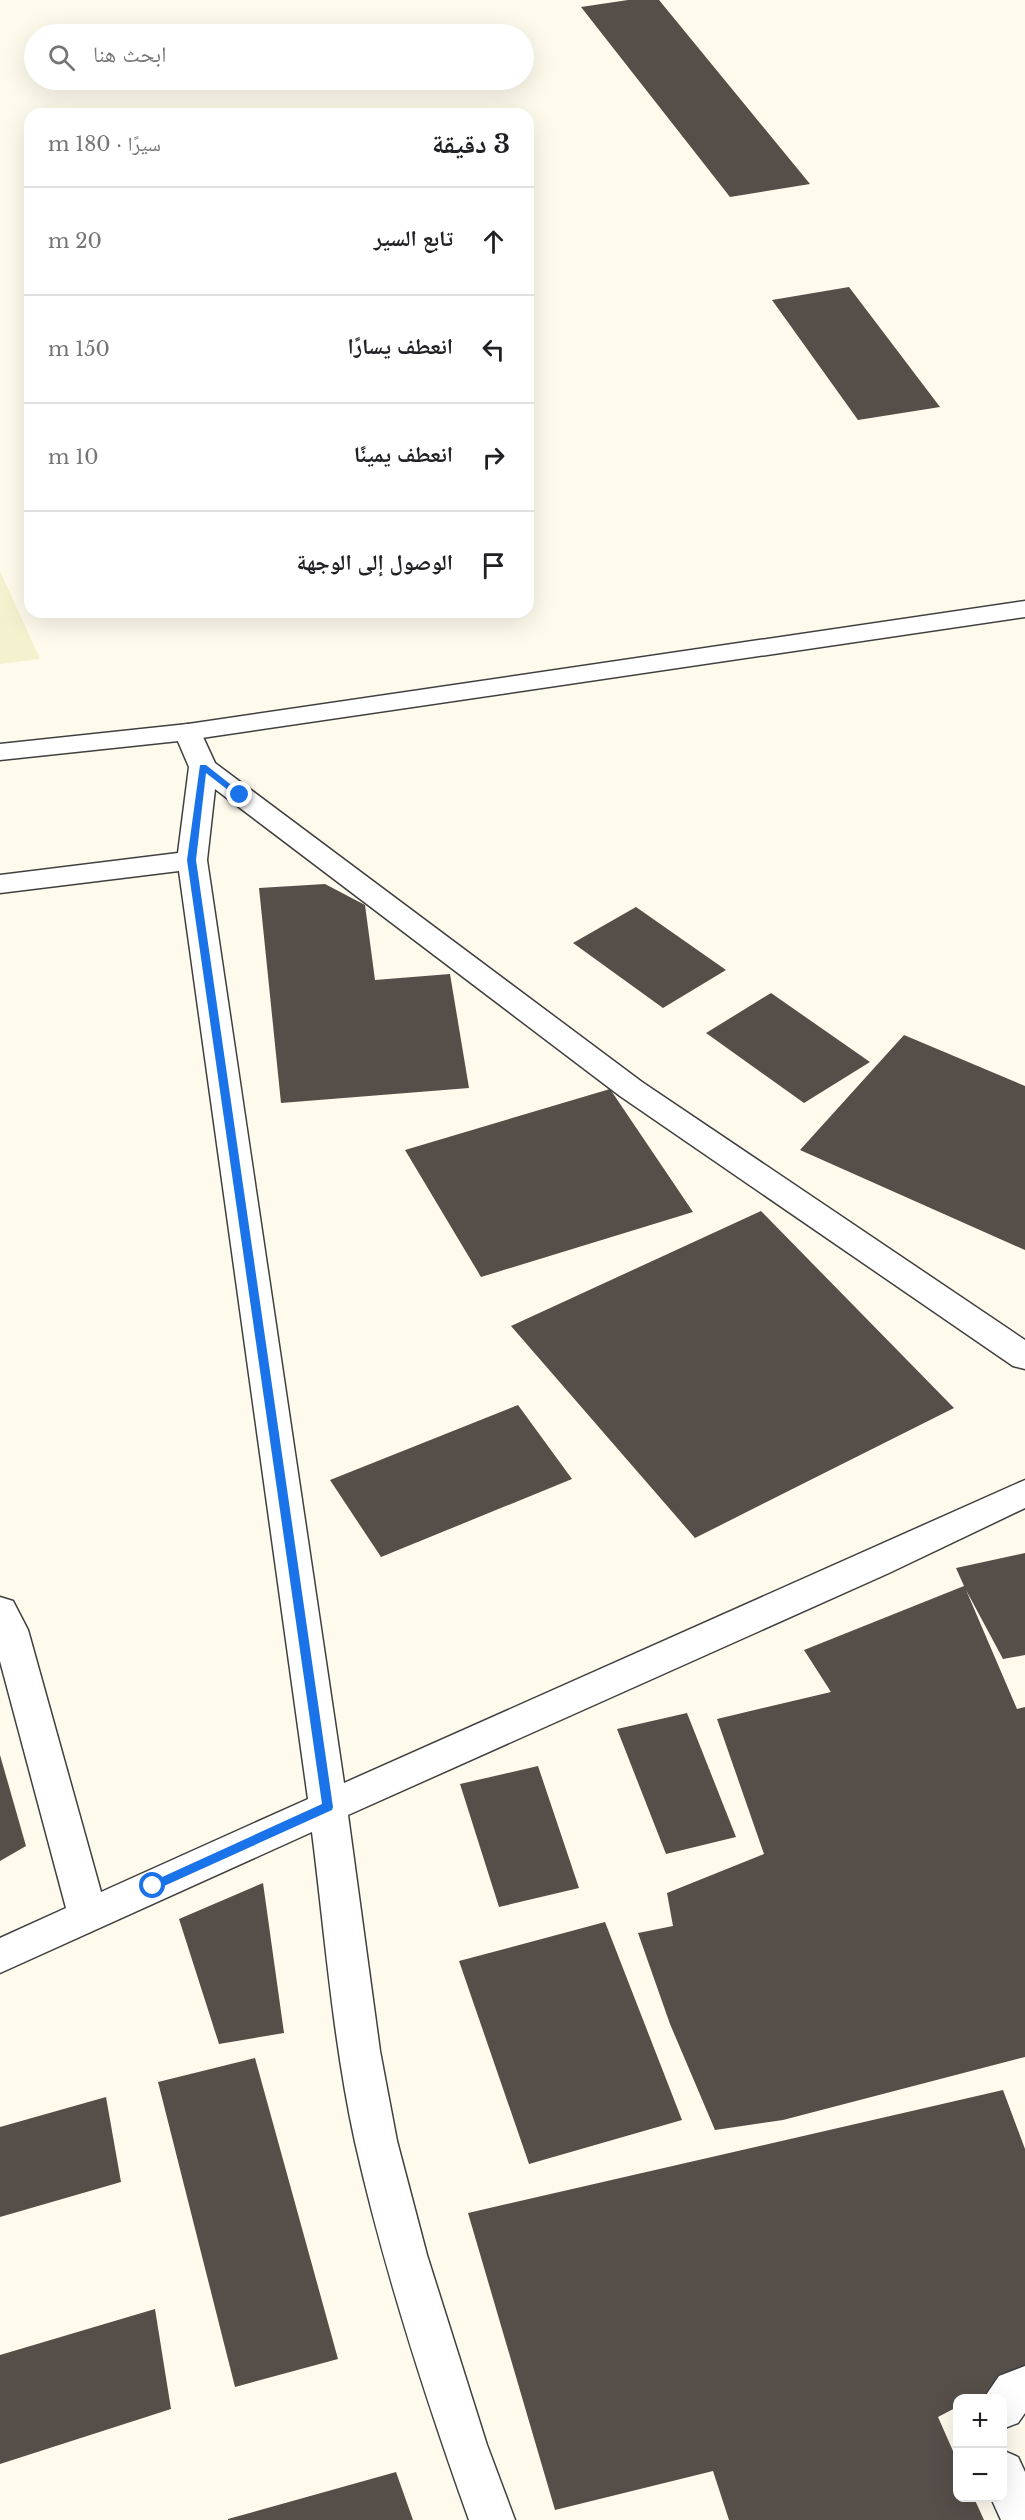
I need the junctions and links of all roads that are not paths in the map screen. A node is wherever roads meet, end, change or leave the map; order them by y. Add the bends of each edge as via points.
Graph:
1 (1025, 609) edge
2 (188, 732) junction
3 (0, 752) edge
4 (203, 767) junction
5 (192, 860) junction
6 (0, 884) edge
7 (1025, 1357) edge
8 (1025, 1493) edge
9 (0, 1611) edge
10 (328, 1807) junction
11 (88, 1916) junction
12 (0, 1956) edge
13 (1025, 2387) edge
14 (1007, 2401) edge
15 (1007, 2483) edge
16 (492, 2520) edge
17 (1024, 2520) edge

1 - 2 street
2 - 3 street
2 - 4 street
4 - 5 street
4 - 7 street via 631,1089
5 - 6 street
5 - 10 street
8 - 10 street
9 - 11 street via 10,1629
10 - 11 street
10 - 16 street via 360,2051 376,2141 406,2255
11 - 12 street
13 - 14 street via 1015,2391
15 - 17 street

